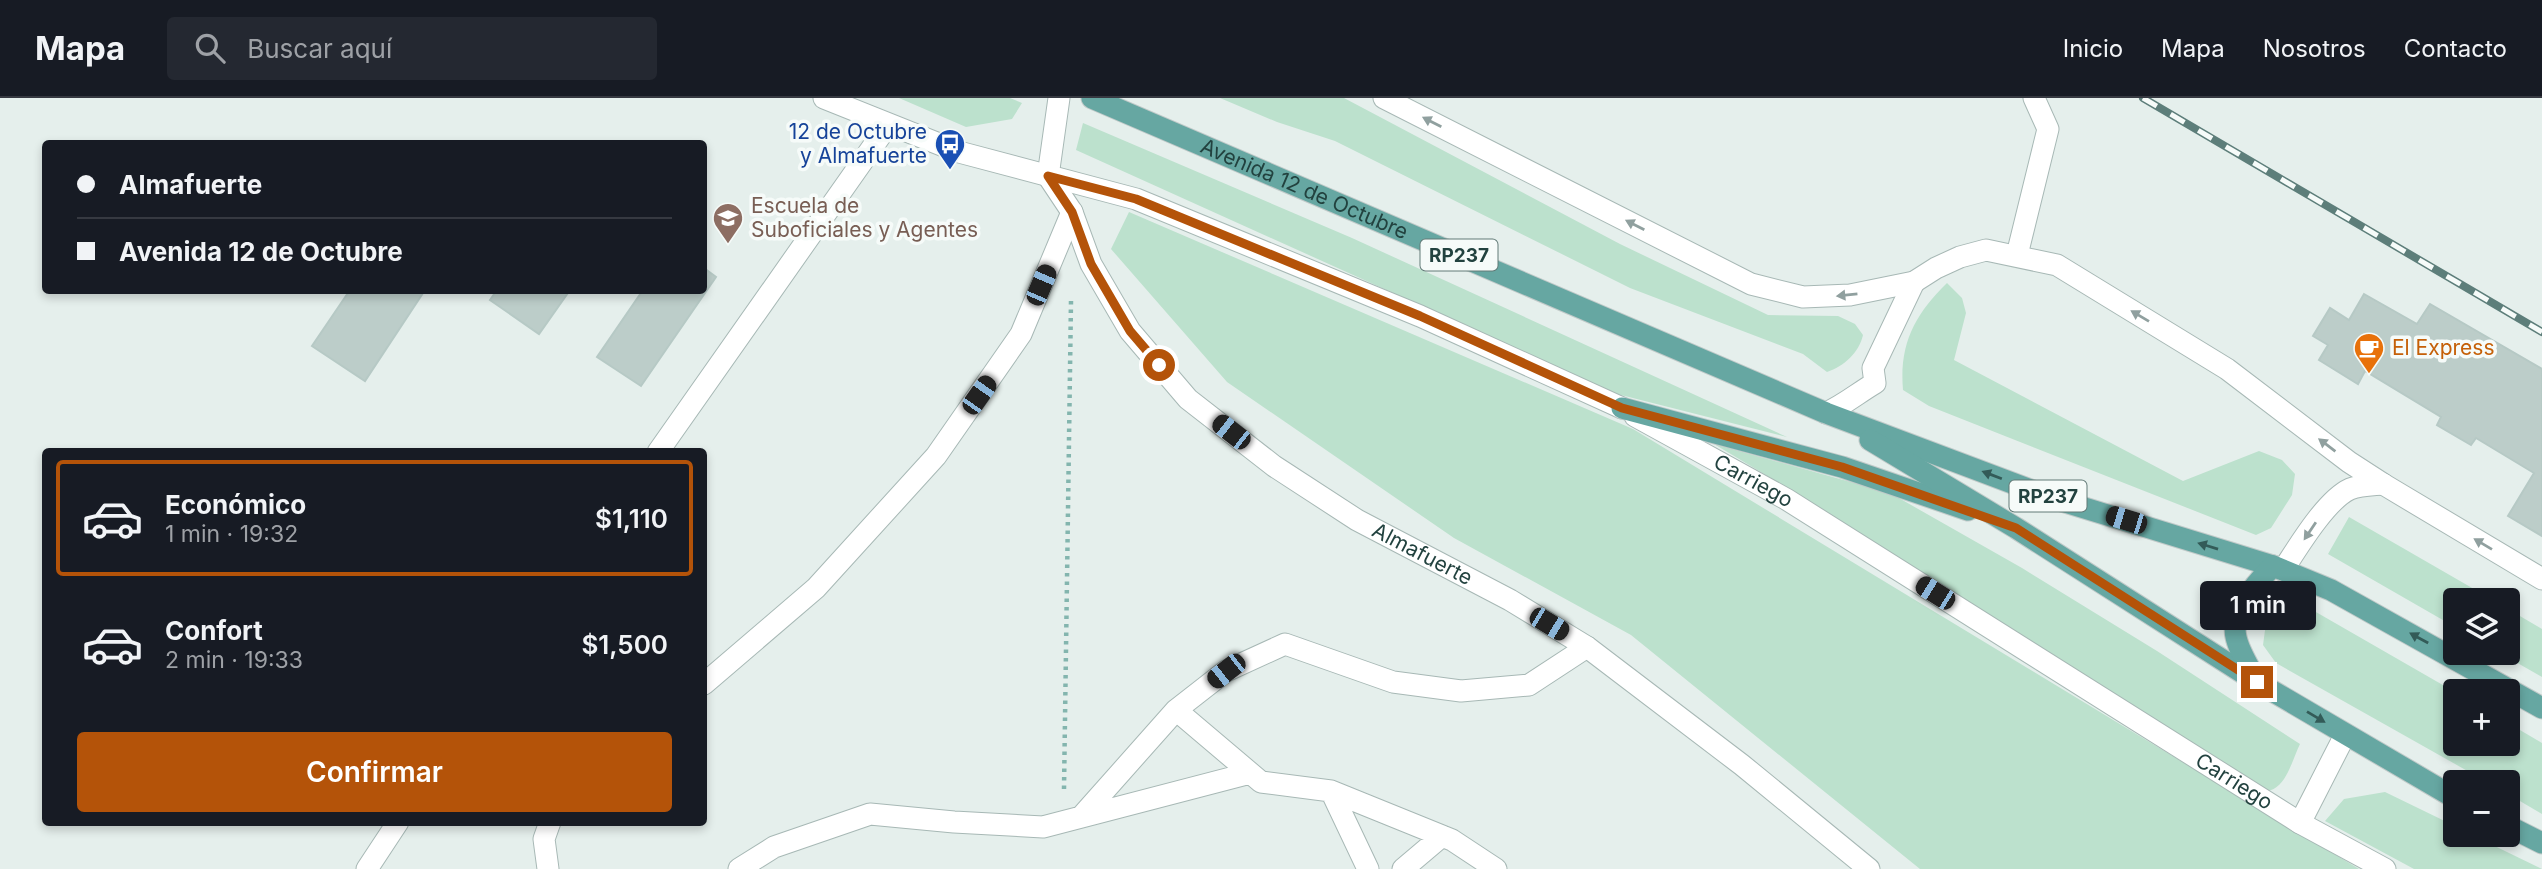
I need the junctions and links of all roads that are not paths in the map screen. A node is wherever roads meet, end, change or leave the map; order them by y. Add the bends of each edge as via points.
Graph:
1 (824, 98) edge
2 (1059, 98) edge
3 (1092, 98) edge
4 (1384, 98) edge
5 (2034, 98) edge
6 (888, 125) junction
7 (1048, 176) junction
8 (1072, 212) junction
9 (2017, 255) junction
10 (1914, 282) junction
11 (1622, 408) junction
12 (1826, 413) junction
13 (661, 448) edge
14 (2383, 484) junction
15 (2016, 528) junction
16 (2278, 568) junction
17 (2542, 579) edge
18 (1587, 647) junction
19 (707, 681) edge
20 (2257, 682) junction
21 (2542, 708) edge
22 (1176, 710) junction
23 (2345, 735) junction
24 (1250, 773) junction
25 (1331, 791) junction
26 (2443, 791) edge
27 (1072, 819) junction
28 (2300, 823) junction
29 (395, 826) edge
30 (549, 826) edge
31 (2520, 832) edge
32 (1442, 836) junction
33 (2542, 843) edge
34 (367, 869) edge
35 (548, 869) edge
36 (738, 869) edge
37 (1368, 869) edge
38 (1404, 869) edge
39 (1496, 869) edge
40 (1869, 869) edge
41 (2385, 869) edge

1 - 6 street
2 - 7 street
3 - 12 main road, Avenida 12 de Octubre / RP237
10 -> 4 street via 1850,295 1803,298 1751,284
5 - 9 street via 2048,129
6 - 7 street, Carriego via 959,152
6 - 13 street
7 - 8 street, Almafuerte
7 - 11 street, Carriego via 1136,199 1420,316
8 - 18 street, Almafuerte via 1091,264 1130,331 1188,399 1274,466 1357,520 1510,600
8 - 19 street via 1021,334 936,456 816,588
9 - 10 street via 1986,250 1960,257
14 -> 9 street via 2227,369 2057,265
10 - 12 street via 1873,368 1875,383
11 - 15 main road via 1842,467
11 - 28 street, Carriego via 1786,499
12 - 15 main road, Avenida 12 de Octubre / RP237
16 -> 12 main road, Avenida 12 de Octubre / RP237 via 2052,498
14 -> 16 street via 2351,489 2335,499
17 -> 14 street
15 - 20 main road, Avenida 12 de Octubre / RP237
16 - 20 main road via 2254,586 2239,612 2235,636
21 -> 16 main road, Avenida 12 de Octubre / RP237 via 2332,590
18 - 22 street via 1530,685 1461,691 1393,682 1285,644 1226,671
18 - 40 street, Almafuerte
20 -> 23 main road, Avenida 12 de Octubre / RP237
22 - 24 street
22 - 27 street
23 - 26 main road, Avenida 12 de Octubre / RP237
23 - 28 street
24 - 25 street via 1261,782
24 - 27 street
25 - 32 street
25 - 37 street
27 - 36 street via 1043,827 870,814 774,847
28 - 41 street, Carriego
29 - 34 street
30 - 35 street via 544,839
31 - 33 main road
32 - 38 street
32 - 39 street

